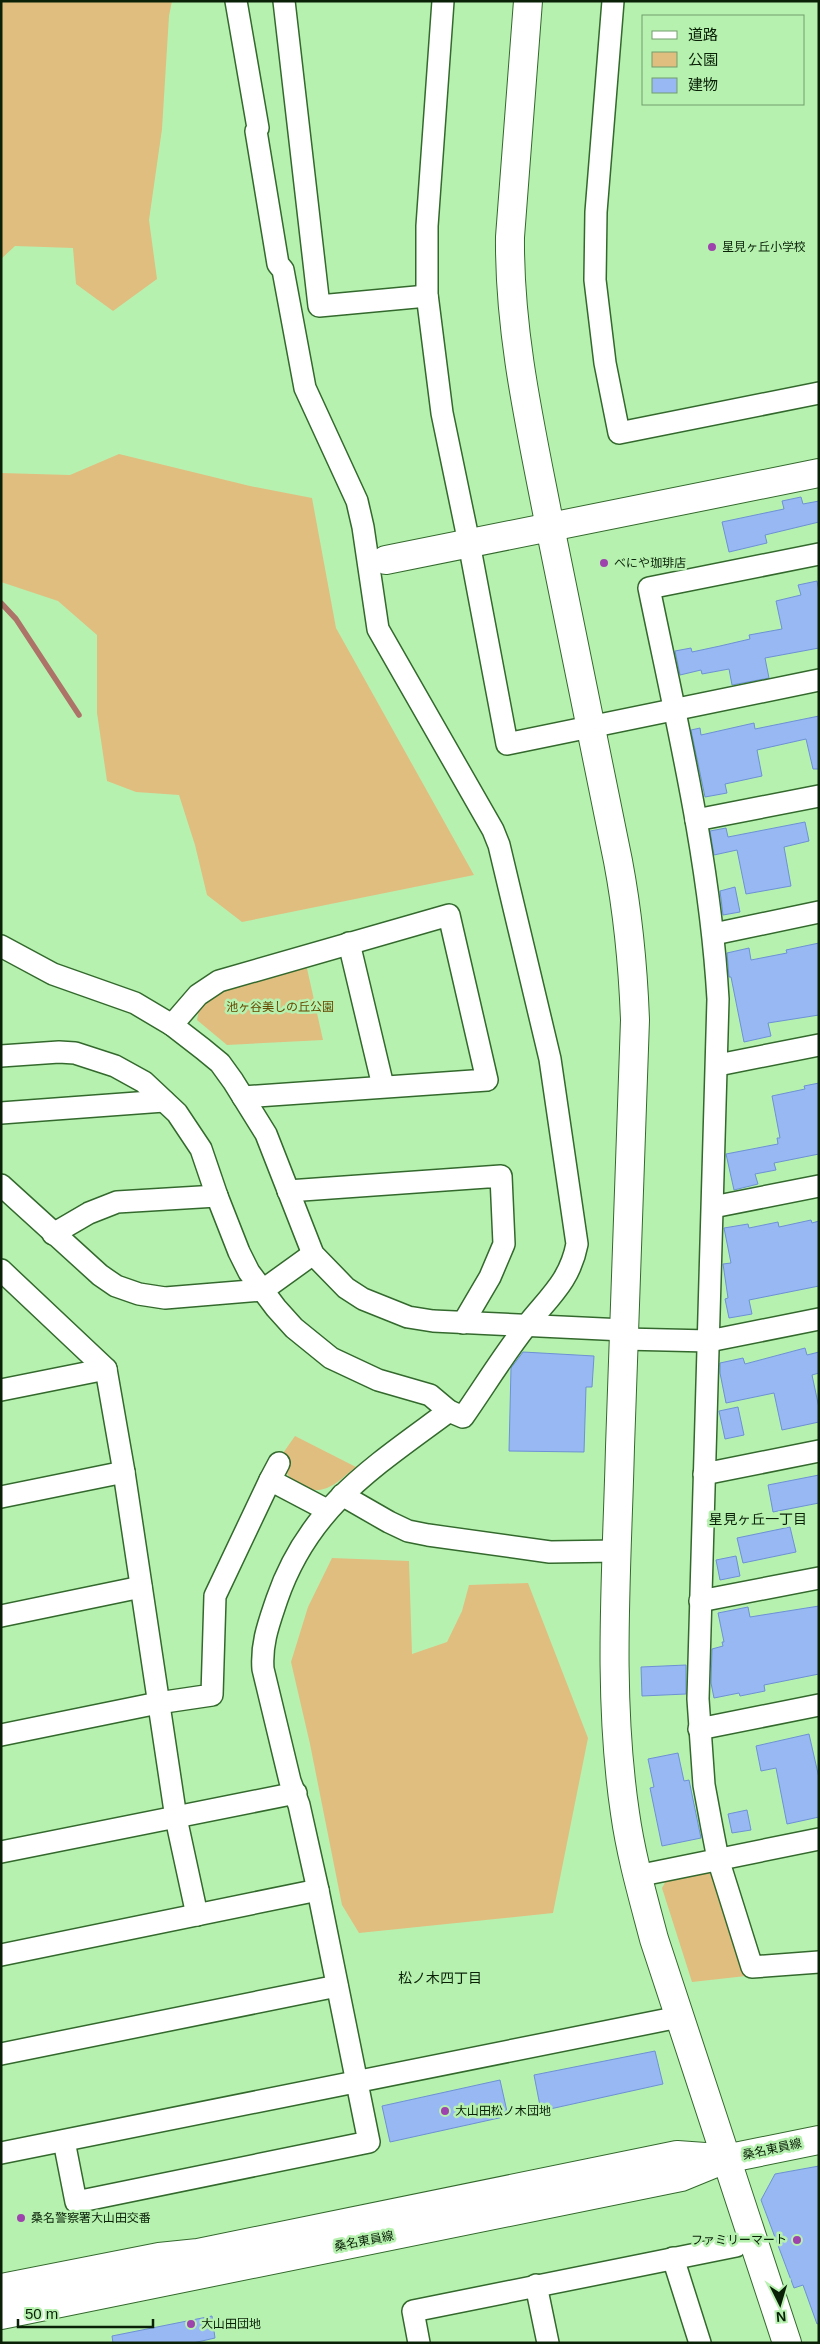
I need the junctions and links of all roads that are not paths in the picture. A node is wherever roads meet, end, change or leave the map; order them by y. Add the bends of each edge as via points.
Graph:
1 (236, 1) edge
2 (284, 1) edge
3 (443, 1) edge
4 (528, 1) edge
5 (613, 1) edge
6 (427, 296) junction
7 (819, 393) edge
8 (819, 473) edge
9 (550, 527) junction
10 (469, 543) junction
11 (819, 554) edge
12 (386, 560) dead end
13 (819, 680) edge
14 (674, 709) junction
15 (591, 726) junction
16 (819, 796) edge
17 (696, 820) junction
18 (819, 912) edge
19 (714, 934) junction
20 (349, 944) junction
21 (1, 946) edge
22 (172, 1025) junction
23 (819, 1045) edge
24 (1, 1056) edge
25 (718, 1065) junction
26 (383, 1086) junction
27 (243, 1097) junction
28 (164, 1101) junction
29 (1, 1113) edge
30 (1, 1185) edge
31 (819, 1186) edge
32 (288, 1191) junction
33 (217, 1196) junction
34 (713, 1207) junction
35 (53, 1234) junction
36 (313, 1254) junction
37 (1, 1270) edge
38 (263, 1290) junction
39 (819, 1318) edge
40 (462, 1323) junction
41 (527, 1325) junction
42 (624, 1335) junction
43 (709, 1341) junction
44 (106, 1369) junction
45 (1, 1390) edge
46 (449, 1411) junction
47 (819, 1451) edge
48 (124, 1472) junction
49 (704, 1474) junction
50 (1, 1497) edge
51 (335, 1502) junction
52 (617, 1551) junction
53 (819, 1578) edge
54 (141, 1587) junction
55 (700, 1601) junction
56 (1, 1616) edge
57 (158, 1703) junction
58 (819, 1705) edge
59 (700, 1730) junction
60 (1, 1735) edge
61 (296, 1794) junction
62 (176, 1818) junction
63 (819, 1839) edge
64 (1, 1852) edge
65 (718, 1859) junction
66 (637, 1876) junction
67 (318, 1890) junction
68 (197, 1915) junction
69 (1, 1955) edge
70 (819, 1962) edge
71 (337, 1986) junction
72 (679, 2017) junction
73 (1, 2054) edge
74 (356, 2082) junction
75 (819, 2140) edge
76 (64, 2141) junction
77 (1, 2153) edge
78 (725, 2159) junction
79 (736, 2246) dead end
80 (673, 2258) junction
81 (536, 2285) junction
82 (1, 2288) edge
83 (1, 2315) edge
84 (419, 2343) edge
85 (548, 2343) edge
86 (700, 2343) edge
87 (786, 2343) edge

1 - 41 street via 278,264 283,270 302,379 356,501 378,629 499,845 550,1059 577,1244 567,1276
2 - 6 street via 319,306
3 - 6 street via 426,226
4 - 9 street via 510,272 526,404
5 - 7 street via 596,212 595,272 604,354 619,433
6 - 10 street via 442,413
8 - 9 street
9 - 10 street
9 - 15 street
10 - 12 street
10 - 15 street via 507,744
11 - 14 street via 649,588
13 - 14 street
14 - 15 street
14 - 17 street
15 - 42 street via 628,915 633,978 635,1020
16 - 17 street
17 - 19 street
18 - 19 street
19 - 25 street
20 - 22 street via 219,981 198,995
20 - 26 street
20 - 26 street via 449,915 487,1080
21 - 22 street via 53,974 135,1003
22 - 27 street via 220,1063
23 - 25 street
24 - 28 street via 75,1054 115,1066 144,1082
25 - 34 street
26 - 27 street
27 - 32 street via 266,1134
28 - 29 street
28 - 33 street via 177,1113 201,1149
30 - 35 street
31 - 34 street
32 - 36 street
32 - 40 street via 501,1176 504,1244 493,1271
33 - 35 street via 117,1202
33 - 38 street via 249,1272
34 - 43 street
35 - 38 street via 100,1275 116,1286 139,1294 165,1298
36 - 38 street
36 - 40 street via 346,1288 363,1300 408,1317
37 - 44 street
38 - 46 street via 294,1328 331,1358 378,1380 430,1395
39 - 43 street
40 - 41 street
41 - 42 street
41 - 46 street via 463,1418
42 - 43 street
42 - 52 street
43 - 49 street
44 - 45 street
44 - 48 street
46 - 51 street via 374,1466
47 - 49 street
48 - 50 street
48 - 54 street
49 - 55 street
51 - 52 street via 408,1531 428,1535 550,1552
51 - 57 street via 274,1472 214,1596 212,1695
51 - 61 street via 300,1549 282,1585 265,1632 262,1653 290,1781
52 - 66 street via 615,1691 618,1754
53 - 55 street
54 - 56 street
54 - 57 street
55 - 59 street
57 - 60 street
57 - 62 street
58 - 59 street
59 - 65 street via 704,1785
61 - 62 street
61 - 67 street
62 - 64 street
62 - 68 street
63 - 65 street
65 - 66 street
65 - 70 street via 752,1967
66 - 72 street
67 - 68 street
67 - 71 street
68 - 69 street
71 - 73 street
71 - 74 street
72 - 74 street
72 - 78 street
74 - 76 street
74 - 76 street via 368,2142 76,2202
75 - 78 street, 桑名東員線
76 - 77 street
78 - 82 street, 桑名東員線 via 677,2155 198,2253 158,2257
78 - 83 street, 桑名東員線 via 680,2177
78 - 87 street
79 - 80 street
80 - 81 street
80 - 86 street
81 - 84 street via 413,2311
81 - 85 street

